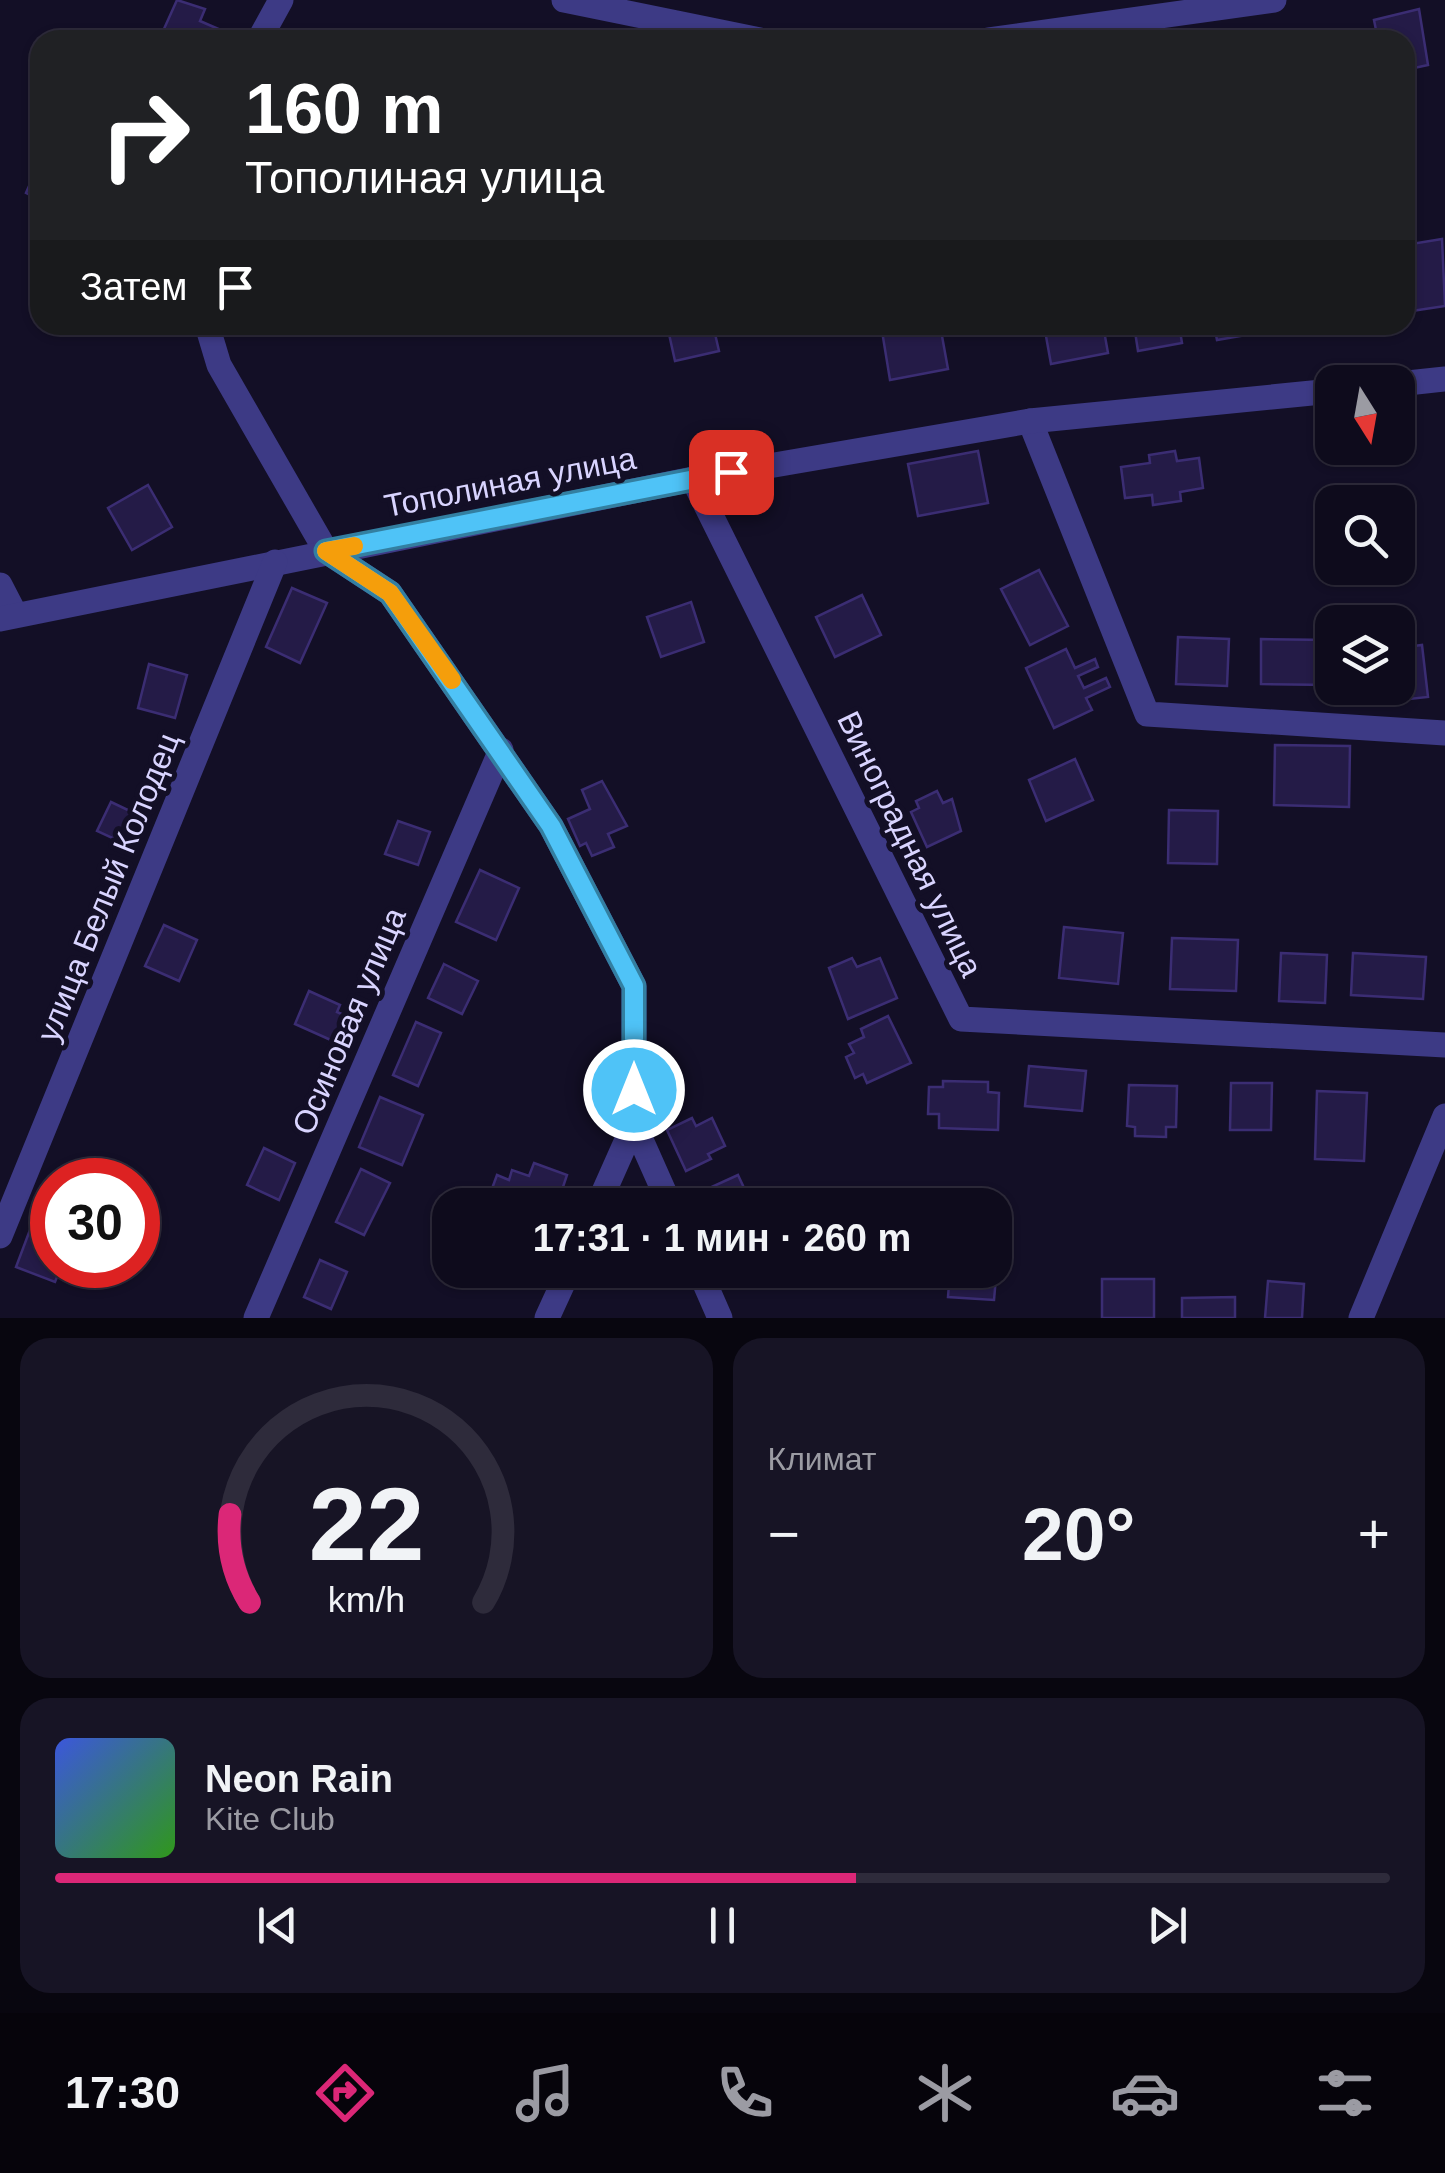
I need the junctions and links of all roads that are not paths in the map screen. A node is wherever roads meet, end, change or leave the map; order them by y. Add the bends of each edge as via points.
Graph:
1 (281, 0) edge
2 (564, 0) edge
3 (1274, 0) edge
4 (264, 30) edge
5 (711, 30) edge
6 (1060, 30) edge
7 (210, 335) edge
8 (1445, 379) edge
9 (1415, 382) edge
10 (1315, 392) edge
11 (1030, 421) junction
12 (693, 479) junction
13 (326, 551) junction
14 (275, 562) junction
15 (0, 585) edge
16 (7, 617) edge
17 (1445, 733) edge
18 (501, 750) junction
19 (1445, 1046) edge
20 (1445, 1116) edge
21 (634, 1124) junction
22 (606, 1188) edge
23 (662, 1188) edge
24 (0, 1236) edge
25 (561, 1288) edge
26 (706, 1288) edge
27 (256, 1318) edge
28 (547, 1318) edge
29 (720, 1318) edge
30 (1361, 1318) edge

1 - 4 street
2 - 5 street
3 - 6 street
7 - 13 street via 219,365
8 - 9 street
10 - 11 street, Тополиная улица
11 - 12 street, Тополиная улица
11 - 17 street via 1146,714
12 - 13 street, Тополиная улица
12 - 19 street, Виноградная улица via 960,1019
13 - 14 street, Тополиная улица
13 - 18 street via 390,593
14 - 16 street, Тополиная улица
14 - 24 street, улица Белый Колодец
15 - 16 street
18 - 21 street via 551,826 634,986
18 - 27 street, Осиновая улица
20 - 30 street
21 - 22 street
21 - 23 street
25 - 28 street
26 - 29 street

